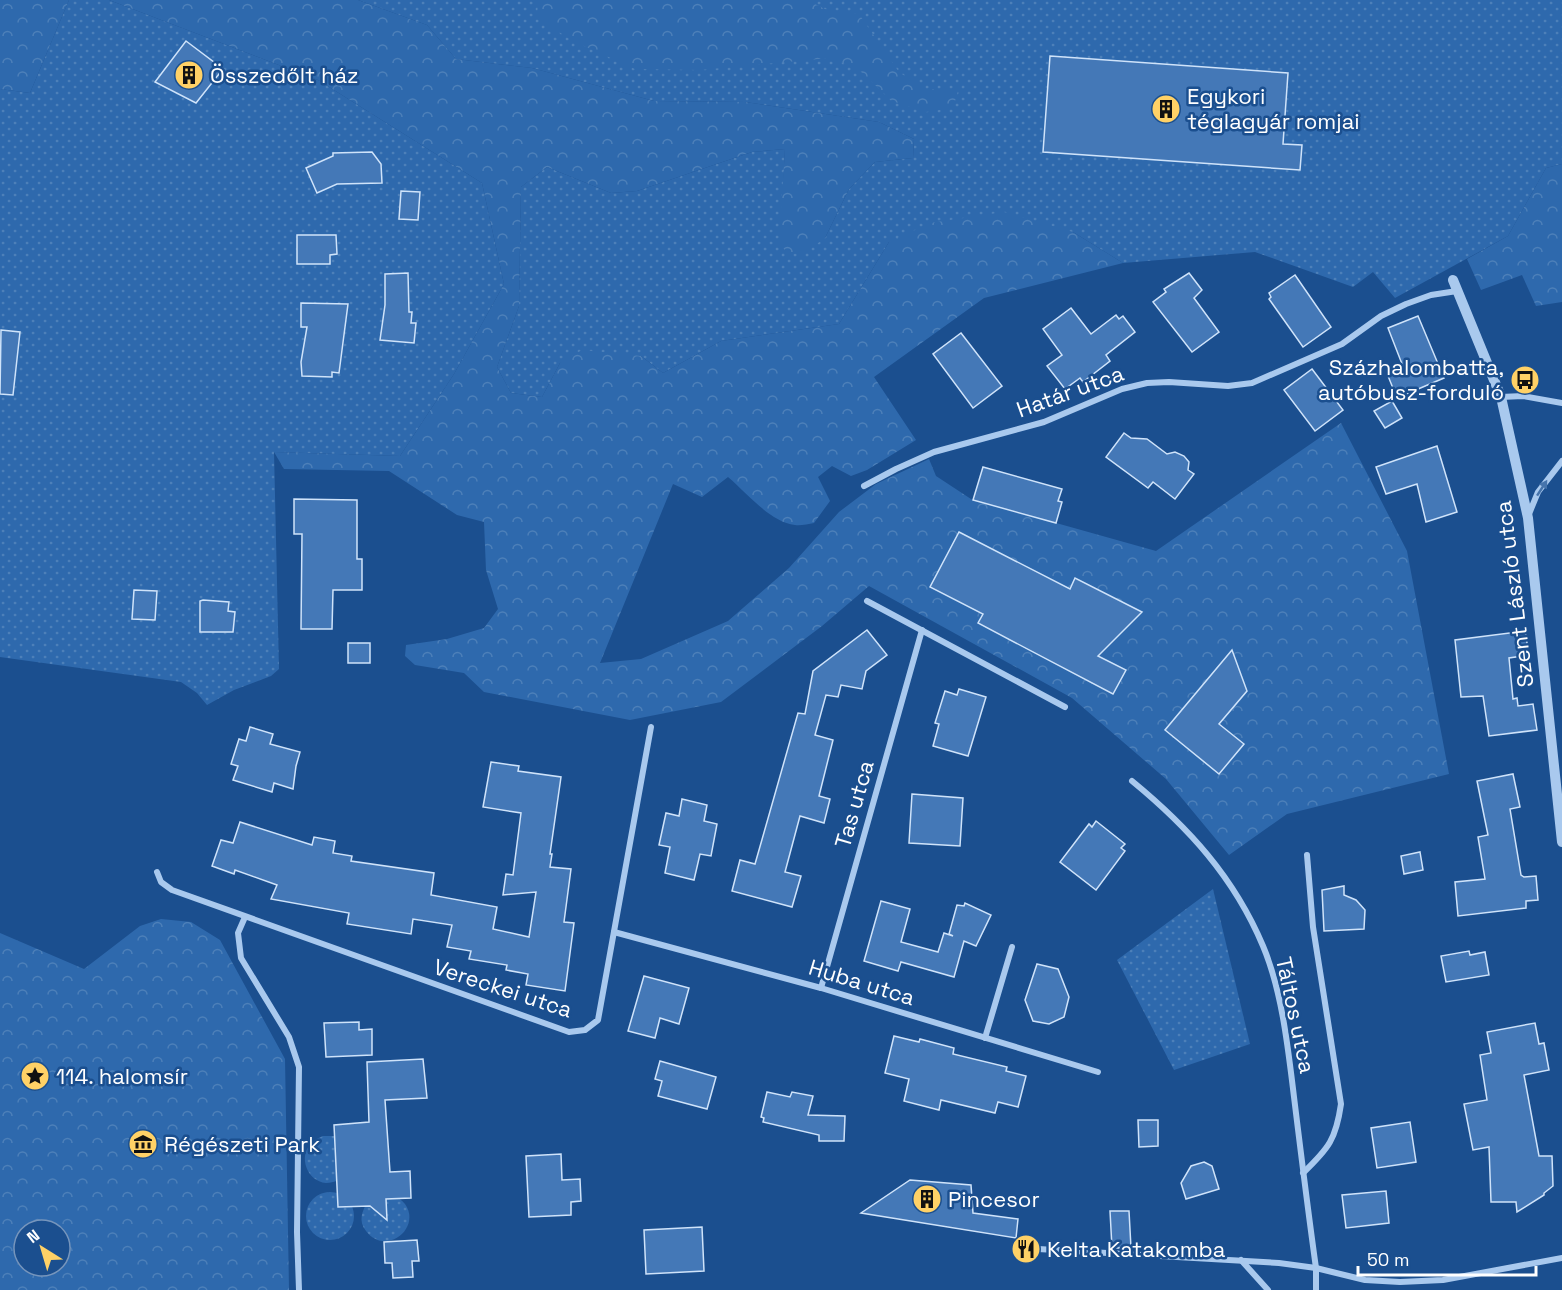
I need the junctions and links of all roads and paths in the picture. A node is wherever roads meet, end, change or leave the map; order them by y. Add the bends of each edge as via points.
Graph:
1 (1455, 286) joint
2 (1501, 397) junction
3 (1562, 403) edge
4 (1562, 461) edge
5 (864, 486) dead end
6 (1528, 518) junction
7 (867, 601) dead end
8 (922, 630) junction
9 (1065, 707) dead end
10 (651, 727) dead end
11 (1132, 781) dead end
12 (1562, 842) edge
13 (1307, 855) dead end
14 (157, 872) dead end
15 (245, 917) junction
16 (614, 932) junction
17 (1012, 947) dead end
18 (821, 988) junction
19 (985, 1038) junction
20 (1098, 1072) dead end
21 (1304, 1173) junction
22 (1038, 1249) dead end
23 (1562, 1258) edge
24 (1241, 1260) junction
25 (1316, 1268) junction
26 (299, 1290) edge
27 (1268, 1290) edge
28 (1316, 1290) edge

1 - 2 street, Szent László utca
1 - 5 street, Határ utca via 1406,304 1381,316 1342,344 1252,383 1158,383 1122,389 1044,422 934,452
2 - 3 street via 1523,396
2 - 6 street, Szent László utca
6 -> 4 street via 1538,492
6 - 12 street, Szent László utca
7 - 8 street
8 - 9 street
8 - 18 street, Tas utca
10 - 16 street, Vereckei utca
11 - 21 street, Táltos utca via 1202,845 1233,889 1263,947 1281,1006
13 - 21 street via 1313,927 1341,1104 1337,1130 1323,1154
14 - 15 street, Vereckei utca via 161,882 172,890
15 - 16 street, Vereckei utca via 569,1032 585,1030 598,1020
15 - 26 street via 238,933 241,958 288,1037 299,1067
16 - 18 street, Huba utca
17 - 19 street
18 - 19 street, Huba utca
19 - 20 street, Huba utca
21 - 25 street, Táltos utca
22 - 24 street
23 - 25 street via 1443,1280 1365,1280
24 - 25 street
24 - 27 street
25 - 28 street, Táltos utca

